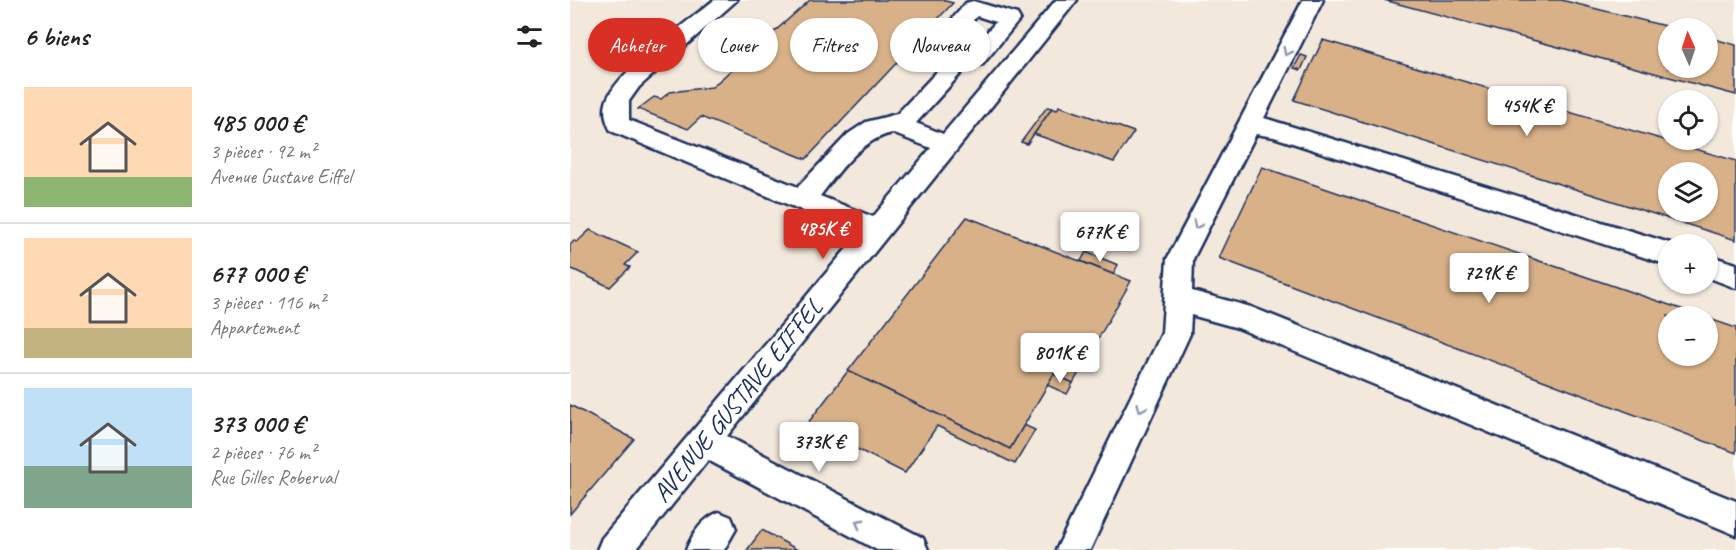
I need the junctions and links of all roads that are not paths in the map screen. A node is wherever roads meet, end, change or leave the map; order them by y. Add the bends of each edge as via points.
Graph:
1 (727, 0) edge
2 (1067, 0) edge
3 (1313, 0) edge
4 (964, 18) edge
5 (990, 41) edge
6 (949, 72) edge
7 (896, 125) junction
8 (1249, 125) junction
9 (947, 145) junction
10 (802, 200) junction
11 (877, 230) junction
12 (1658, 251) edge
13 (1718, 270) edge
14 (1736, 276) edge
15 (1178, 300) junction
16 (703, 440) junction
17 (1736, 518) edge
18 (625, 547) edge
19 (911, 550) edge
20 (1073, 550) edge

1 - 10 street via 631,81 614,108 619,125
2 - 9 street, AVENUE GUSTAVE EIFFEL
3 -> 8 street
4 - 5 street via 973,8 1010,18
6 - 7 street
7 - 9 street
7 - 10 street via 866,132
8 - 12 street via 1275,128
8 -> 15 street via 1180,259
9 - 11 street, AVENUE GUSTAVE EIFFEL
10 - 11 street
11 - 16 street, AVENUE GUSTAVE EIFFEL
13 - 14 street
15 - 17 street via 1241,316
15 -> 20 street via 1176,334
16 - 18 street, AVENUE GUSTAVE EIFFEL
19 -> 16 street

